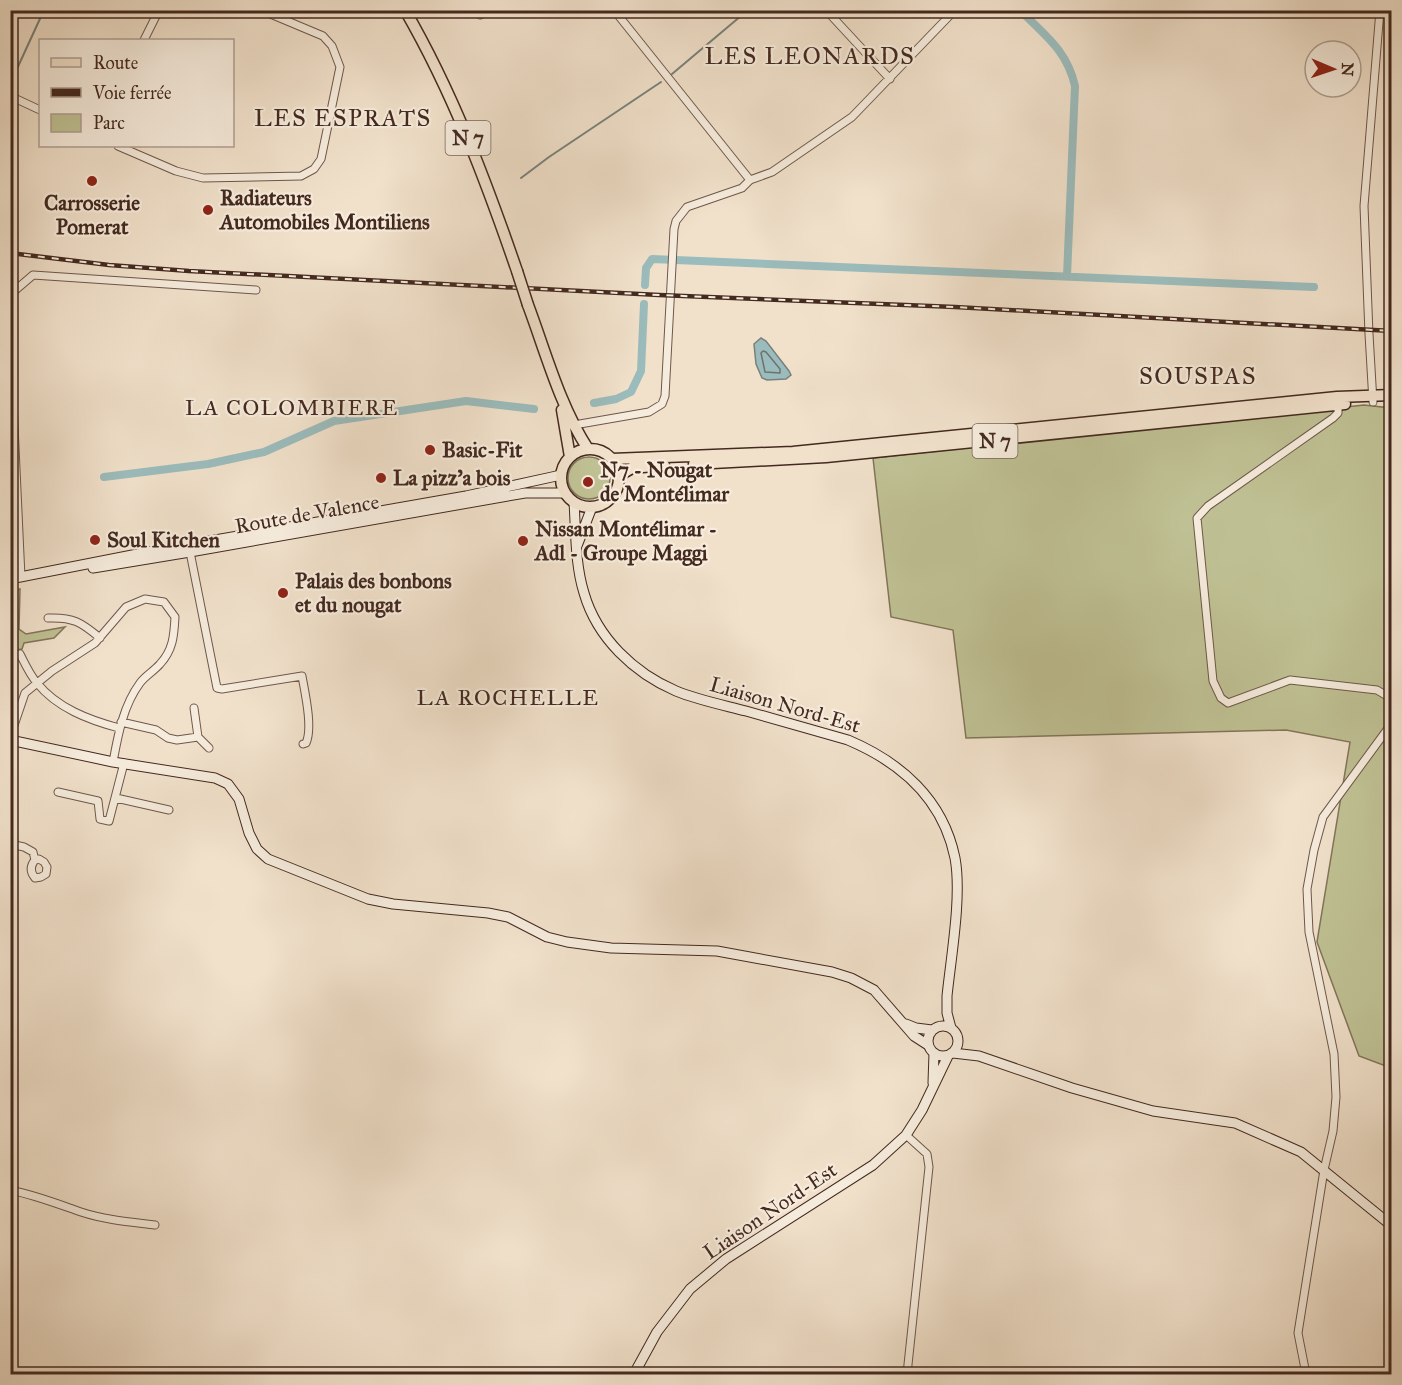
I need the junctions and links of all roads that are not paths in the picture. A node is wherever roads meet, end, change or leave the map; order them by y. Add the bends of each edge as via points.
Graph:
1 (159, 10) edge
2 (261, 10) edge
3 (405, 10) edge
4 (489, 10) edge
5 (614, 10) edge
6 (826, 10) edge
7 (955, 10) edge
8 (1380, 10) edge
9 (480, 15) dead end
10 (144, 39) edge
11 (890, 79) junction
12 (10, 96) edge
13 (39, 110) edge
14 (120, 147) edge
15 (750, 180) junction
16 (256, 290) dead end
17 (10, 299) edge
18 (10, 339) edge
19 (554, 377) junction
20 (1392, 395) edge
21 (1373, 398) junction
22 (1338, 401) junction
23 (1392, 402) edge
24 (574, 425) junction
25 (588, 449) junction
26 (570, 457) junction
27 (612, 459) junction
28 (561, 475) junction
29 (618, 476) junction
30 (565, 494) junction
31 (574, 502) junction
32 (592, 507) junction
33 (576, 548) junction
34 (190, 552) junction
35 (55, 571) junction
36 (16, 578) edge
37 (48, 618) dead end
38 (100, 638) junction
39 (20, 654) dead end
40 (37, 683) junction
41 (1392, 699) edge
42 (194, 708) dead end
43 (10, 710) edge
44 (19, 712) junction
45 (1392, 723) edge
46 (120, 725) junction
47 (198, 737) junction
48 (10, 738) edge
49 (303, 744) dead end
50 (209, 748) dead end
51 (113, 762) junction
52 (124, 764) junction
53 (58, 792) dead end
54 (98, 801) junction
55 (115, 801) junction
56 (169, 810) dead end
57 (10, 844) edge
58 (35, 860) junction
59 (947, 996) junction
60 (903, 1023) junction
61 (934, 1028) junction
62 (951, 1028) junction
63 (958, 1040) junction
64 (931, 1049) junction
65 (950, 1054) junction
66 (979, 1056) junction
67 (933, 1085) junction
68 (906, 1135) junction
69 (1324, 1170) junction
70 (10, 1190) edge
71 (155, 1224) dead end
72 (1392, 1226) edge
73 (634, 1374) edge
74 (907, 1374) edge
75 (1306, 1374) edge

1 - 10 street
2 - 14 street via 322,36 337,56 340,67 335,93 321,159 314,170 301,176 203,178
3 - 19 main road, N 7, bridge via 451,96 487,183
4 - 9 street
5 - 15 street
6 - 11 street
7 - 11 street
8 - 21 street via 1364,206
11 - 15 street via 852,117 772,172
12 - 13 street
15 - 24 street via 742,188 687,207 676,221 662,404 649,412
16 - 17 street via 33,275
18 - 36 street
19 - 24 main road, N 7
19 - 26 main road, N 7
20 - 21 main road, N 7
21 - 22 main road, N 7
21 - 23 main road, N 7
22 - 27 main road, N 7 via 793,452
22 - 29 main road, N 7 via 825,457 648,466 632,468
22 - 41 street via 1334,418 1208,506 1197,518 1213,681 1228,703 1290,680 1377,690
24 - 25 main road, N 7
25 - 26 main road
25 - 27 main road
26 - 28 main road
27 - 29 main road
28 - 30 main road
28 - 35 main road, Route de Valence
29 - 32 main road via 611,497
30 - 31 main road
30 - 34 main road, Route de Valence via 525,493
31 - 32 main road
31 - 33 main road, Liaison Nord-Est
32 - 33 main road
33 - 59 main road, Liaison Nord-Est via 591,612 604,635 648,677 676,691 866,747 906,774 930,801 946,830 955,858 955,920
34 - 35 main road, Route de Valence
34 - 49 street via 217,688 302,675 309,738
35 - 36 main road, Route de Valence
37 - 38 street via 76,620
38 - 40 street
38 - 46 street via 126,607 145,599 164,602 175,617 174,641 161,663 140,683
39 - 40 street
40 - 44 street via 25,693
40 - 46 street via 59,703 88,720
42 - 47 street
43 - 44 street
44 - 48 street
45 - 69 street via 1323,817 1307,889 1309,932 1334,1054 1336,1097
46 - 47 street via 133,723 177,740
46 - 51 street
47 - 50 street
48 - 51 main road
51 - 52 main road
52 - 55 street
52 - 60 main road via 214,778 228,784 239,799 257,849 268,859 368,899 488,913 567,942 611,948 717,951 832,972 874,990
53 - 54 street
54 - 55 street
54 - 55 street via 100,819 109,821
55 - 56 street
57 - 58 street via 33,852
58 - 58 street via 47,867 41,878 32,874
59 - 61 main road, Liaison Nord-Est
59 - 62 main road, Liaison Nord-Est
60 - 61 main road
60 - 64 main road
61 - 62 main road
61 - 64 main road via 928,1037
62 - 63 main road
63 - 65 main road
63 - 66 main road
64 - 65 main road via 940,1056
64 - 67 main road, Liaison Nord-Est
65 - 66 main road
65 - 67 main road, Liaison Nord-Est
66 - 69 main road via 1153,1111 1235,1123 1301,1152
67 - 68 main road, Liaison Nord-Est
68 - 73 main road, Liaison Nord-Est via 873,1165 726,1259 690,1289 657,1332
68 - 74 street via 927,1154 929,1167
69 - 72 main road
69 - 75 street via 1298,1333
70 - 71 street via 94,1215

